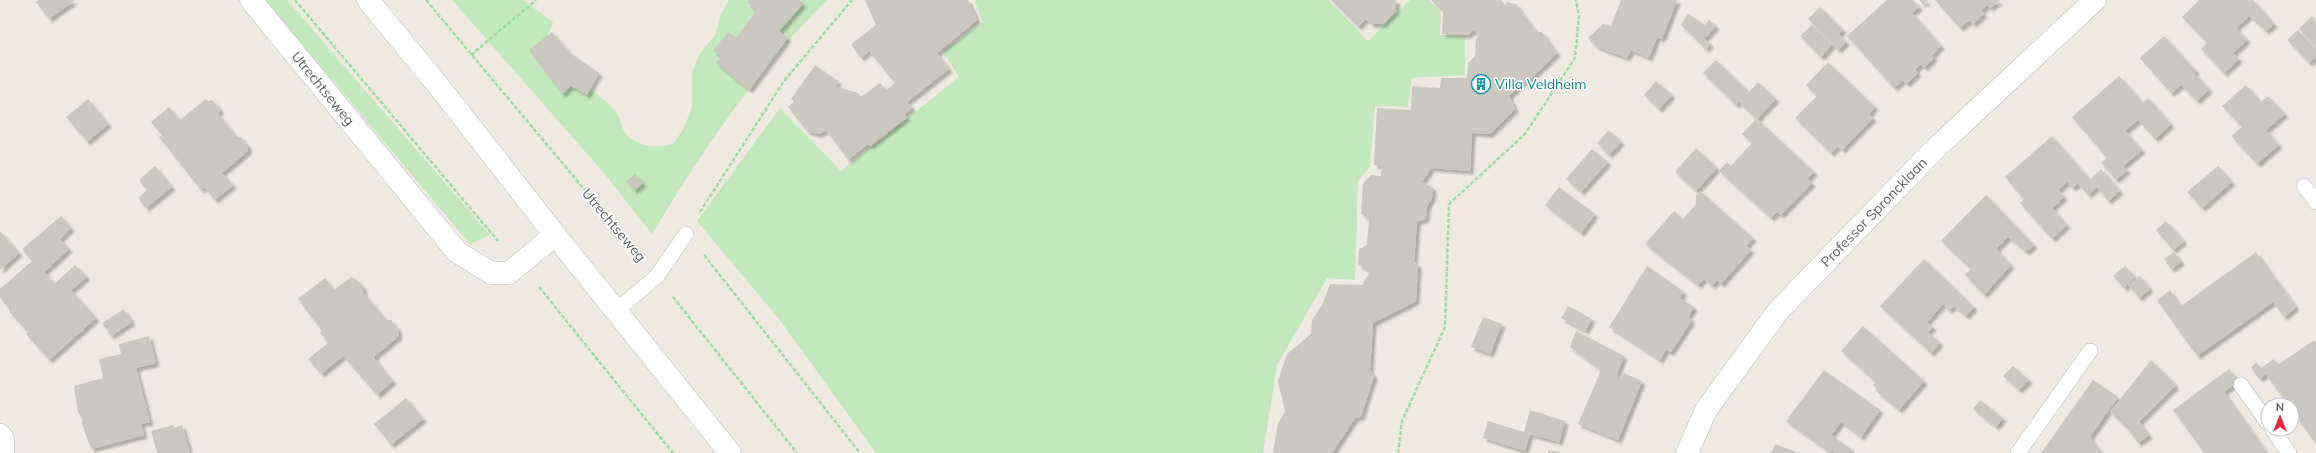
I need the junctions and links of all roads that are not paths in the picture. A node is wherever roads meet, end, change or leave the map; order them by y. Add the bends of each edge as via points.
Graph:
1 (251, 0) edge
2 (368, 0) edge
3 (2095, 0) edge
4 (2304, 186) dead end
5 (2316, 202) edge
6 (686, 234) road end
7 (554, 235) junction
8 (616, 311) junction
9 (2090, 351) dead end
10 (2241, 385) dead end
11 (2260, 412) edge
12 (0, 434) edge
13 (2278, 437) edge
14 (3, 453) edge
15 (730, 453) edge
16 (1687, 453) edge
17 (2018, 453) edge
18 (2289, 453) edge

1 - 7 street, Utrechtseweg via 457,252 491,273 509,273
2 - 7 street via 441,89
3 - 16 street, Professor Sproncklaan via 1934,150 1778,311 1706,410
4 - 5 lane
6 - 8 lane via 657,276
7 - 8 street
8 - 15 street
9 - 17 lane
10 - 11 lane
12 - 14 street via 3,439
13 - 18 lane

